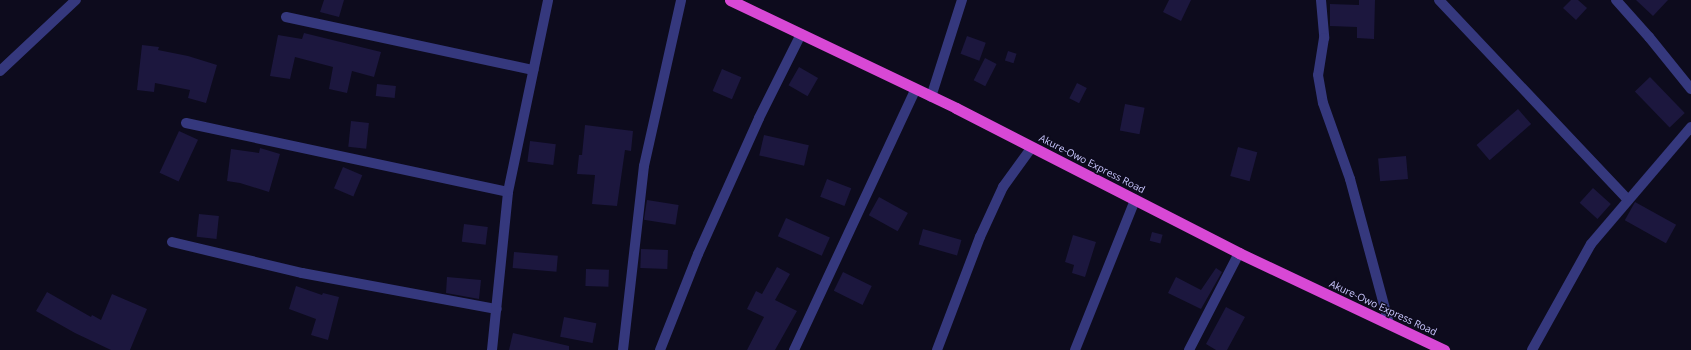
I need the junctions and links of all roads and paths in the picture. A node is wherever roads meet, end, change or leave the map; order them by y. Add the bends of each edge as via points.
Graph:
1 (76, 0) edge
2 (548, 0) edge
3 (681, 0) edge
4 (730, 0) edge
5 (962, 0) edge
6 (1321, 0) edge
7 (1439, 0) edge
8 (1616, 0) edge
9 (286, 17) dead end
10 (801, 34) junction
11 (534, 70) junction
12 (0, 71) edge
13 (1691, 89) edge
14 (915, 90) junction
15 (930, 97) junction
16 (186, 123) dead end
17 (1691, 127) edge
18 (1032, 147) junction
19 (508, 192) junction
20 (1135, 200) junction
21 (1628, 200) junction
22 (172, 242) dead end
23 (1240, 253) junction
24 (497, 309) junction
25 (1389, 324) junction
26 (492, 350) edge
27 (623, 350) edge
28 (660, 350) edge
29 (794, 350) edge
30 (937, 350) edge
31 (1075, 350) edge
32 (1189, 350) edge
33 (1444, 350) edge
34 (1532, 350) edge

1 - 12 street
2 - 11 street
3 - 27 street via 644,166
4 - 10 highway, Akure-Owo Express Road
5 - 15 street
6 - 25 street via 1324,38 1318,75 1323,103 1350,179
7 - 21 street
8 - 13 street
9 - 11 street
10 - 14 highway, Akure-Owo Express Road
10 - 28 street via 759,118 698,254
11 - 19 street
14 - 15 highway, Akure-Owo Express Road
14 - 29 street
15 - 18 highway, Akure-Owo Express Road
16 - 19 street
17 - 21 street
18 - 20 highway, Akure-Owo Express Road
18 - 30 street via 1004,187 980,237
19 - 24 street
20 - 23 highway, Akure-Owo Express Road
20 - 31 street
21 - 34 street via 1591,244
22 - 24 street via 302,273
23 - 25 highway, Akure-Owo Express Road
23 - 32 street
24 - 26 street
25 - 33 highway, Akure-Owo Express Road

